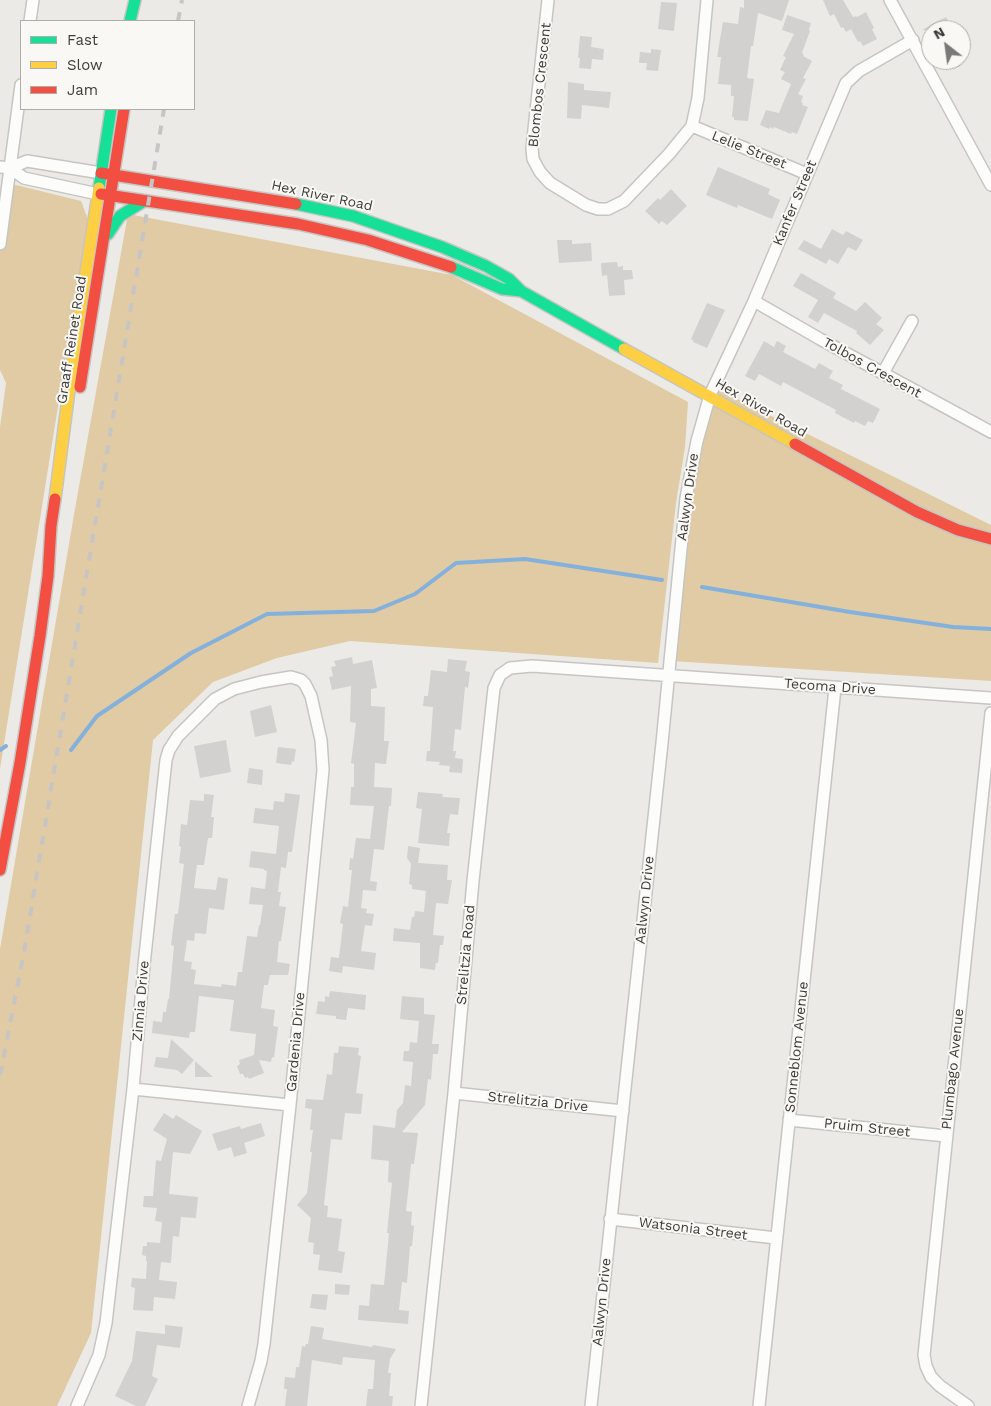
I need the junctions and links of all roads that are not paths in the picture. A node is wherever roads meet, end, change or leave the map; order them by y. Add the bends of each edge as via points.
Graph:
1 (33, 0) edge
2 (135, 0) edge
3 (548, 0) edge
4 (707, 0) edge
5 (890, 0) edge
6 (132, 18) edge
7 (30, 20) edge
8 (913, 40) junction
9 (20, 90) edge
10 (111, 110) edge
11 (124, 110) edge
12 (124, 110) edge
13 (692, 126) junction
14 (5, 167) edge
15 (101, 173) junction
16 (807, 174) junction
17 (113, 175) junction
18 (144, 180) junction
19 (991, 185) edge
20 (98, 194) junction
21 (110, 196) junction
22 (144, 201) junction
23 (0, 244) edge
24 (104, 245) junction
25 (521, 291) junction
26 (754, 301) junction
27 (912, 321) dead end
28 (883, 373) junction
29 (710, 395) junction
30 (991, 432) edge
31 (991, 539) edge
32 (48, 576) junction
33 (668, 674) junction
34 (301, 680) joint
35 (835, 688) junction
36 (991, 698) edge
37 (991, 713) edge
38 (0, 870) edge
39 (133, 1089) junction
40 (454, 1093) junction
41 (290, 1105) junction
42 (623, 1111) junction
43 (789, 1120) junction
44 (946, 1136) junction
45 (610, 1219) junction
46 (776, 1238) junction
47 (77, 1406) edge
48 (248, 1406) edge
49 (420, 1406) edge
50 (591, 1406) edge
51 (759, 1406) edge
52 (968, 1406) edge

1 - 7 street
2 - 6 street
3 - 13 street, Blombos Crescent via 532,148 536,166 550,183 586,205 598,209 617,206
4 - 13 street, Blombos Crescent via 698,98
5 - 8 street
8 - 16 street, Kanfer Street via 860,71 846,83
8 - 19 street
9 - 14 street
10 - 15 street, Graaff Reinet Road
11 - 17 street, Graaff Reinet Road
12 - 18 street via 124,158
13 - 16 street, Lelie Street
14 - 15 street via 27,161
14 - 20 street via 24,178
14 - 23 street
15 - 17 street, Hex River Road
15 - 20 street, Graaff Reinet Road
16 - 26 street, Kanfer Street
17 - 18 street, Hex River Road
17 - 21 street, Graaff Reinet Road
18 - 25 street, Hex River Road via 289,202 353,216 486,266 509,279
20 - 21 street, Hex River Road
20 - 32 street, Graaff Reinet Road via 62,437
21 - 22 street, Hex River Road
21 - 24 street, Graaff Reinet Road
22 - 24 street via 120,216
22 - 25 street, Hex River Road via 298,224 368,240 438,262 502,289
24 - 32 street, Graaff Reinet Road via 55,551
25 - 29 street, Hex River Road
26 - 28 street, Tolbos Crescent
26 - 29 street, Kanfer Street
27 - 28 street
28 - 30 street, Tolbos Crescent
29 - 31 street, Hex River Road via 917,512 958,530
29 - 33 street, Aalwyn Drive via 696,441 686,498
32 - 38 street, Graaff Reinet Road
33 - 35 street, Tecoma Drive
33 - 40 street, Strelitzia Road via 518,666 505,670 496,680 473,881
33 - 42 street, Aalwyn Drive
34 - 39 street, Zinnia Drive via 284,678 226,692 178,736 169,750
34 - 41 street, Gardenia Drive via 315,709 323,770
35 - 36 street, Tecoma Drive
35 - 43 street, Sonneblom Avenue
37 - 44 street, Plumbago Avenue
39 - 41 street
39 - 47 street, Zinnia Drive via 104,1339
40 - 42 street, Strelitzia Drive
40 - 49 street, Strelitzia Road
41 - 48 street, Gardenia Drive via 264,1344
42 - 45 street, Aalwyn Drive
43 - 44 street, Pruim Street
43 - 46 street, Sonneblom Avenue
44 - 52 street, Plumbago Avenue via 924,1355 931,1377
45 - 46 street, Watsonia Street
45 - 50 street, Aalwyn Drive
46 - 51 street, Sonneblom Avenue

